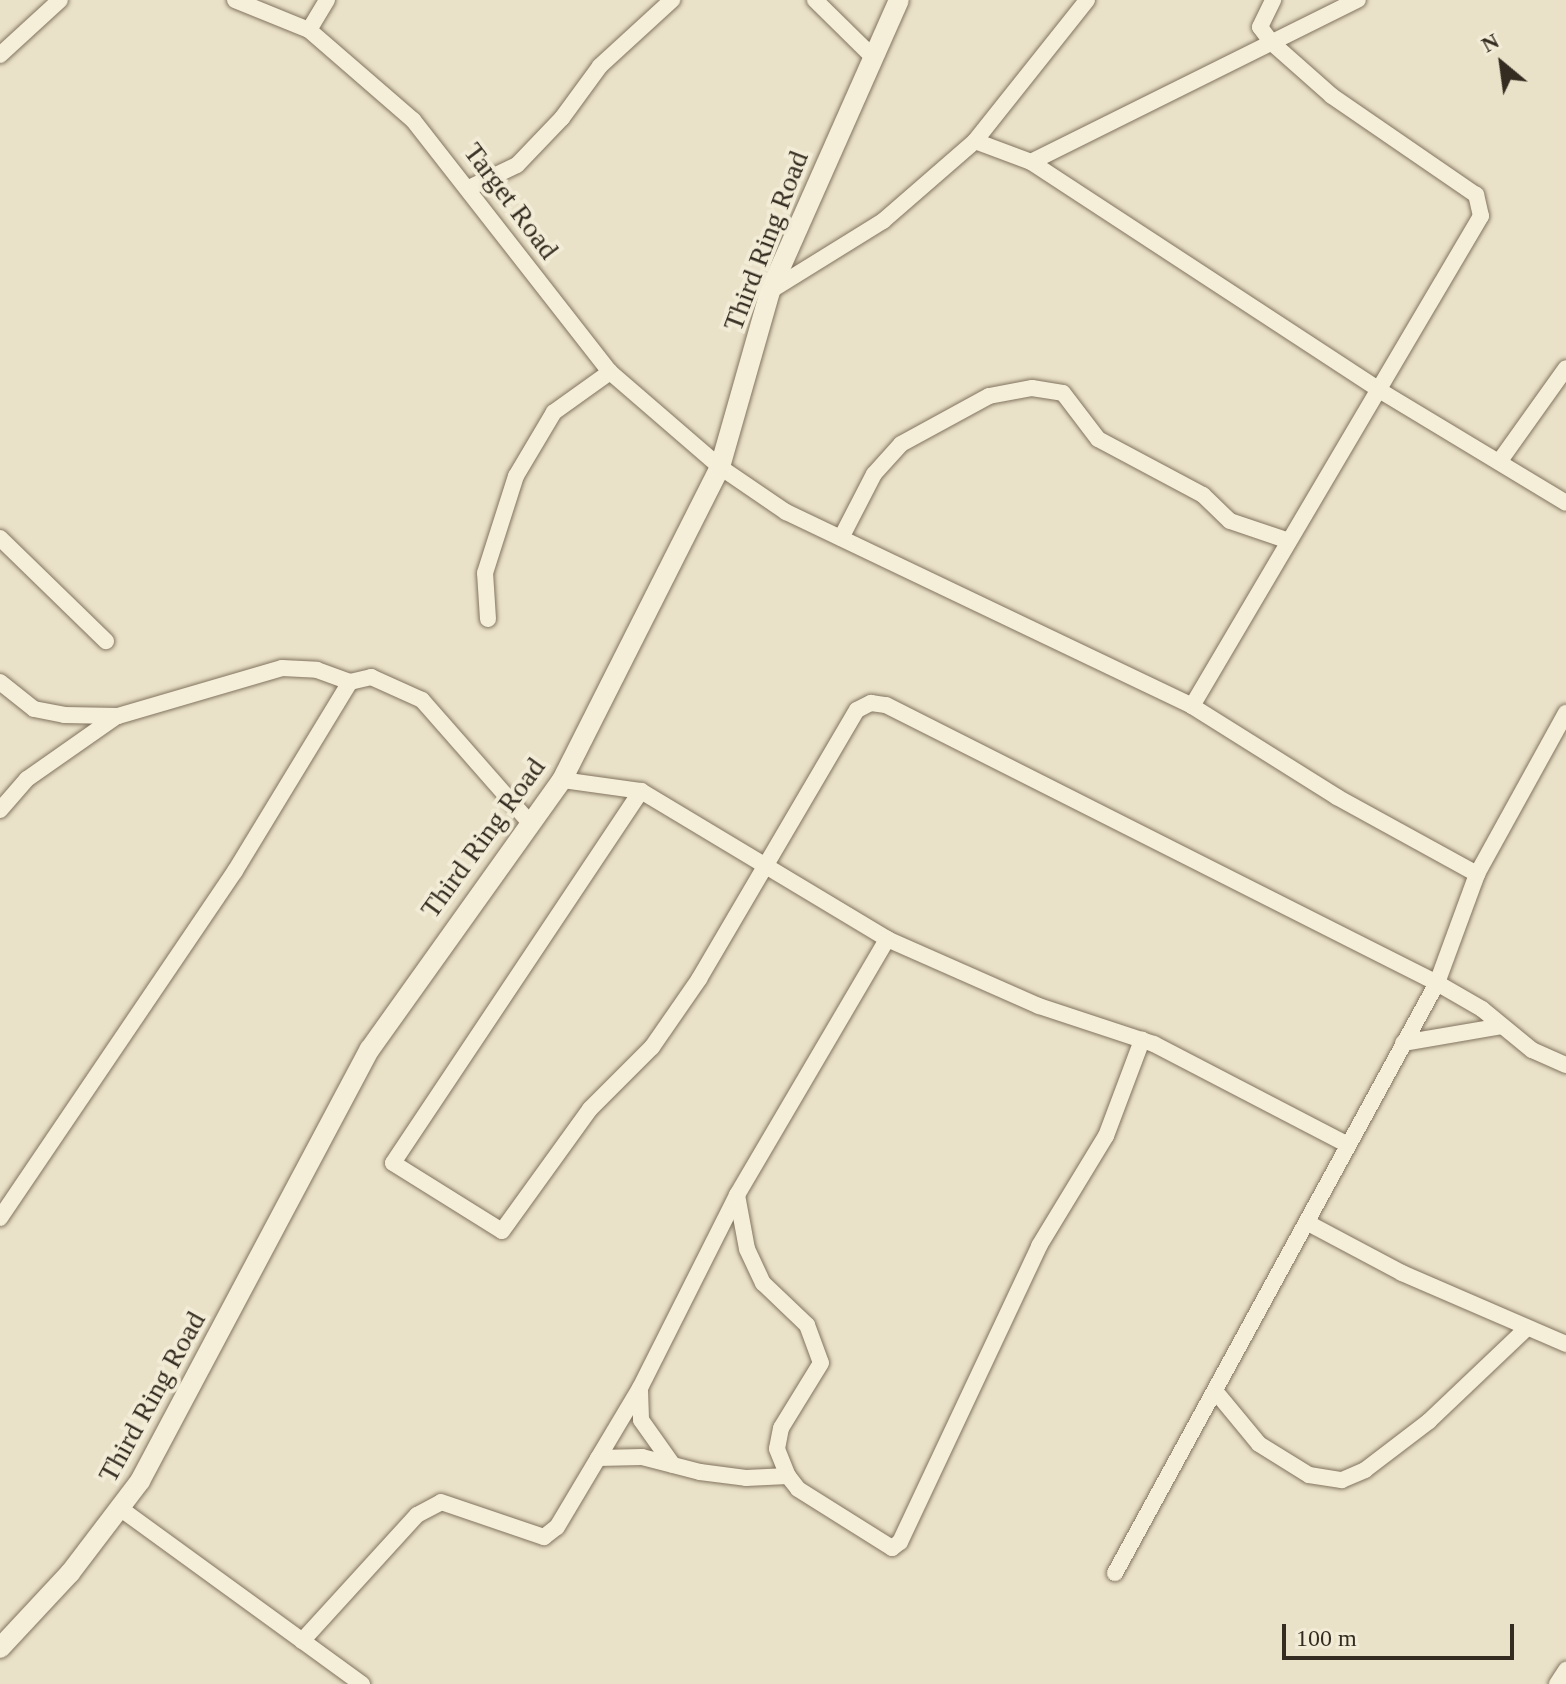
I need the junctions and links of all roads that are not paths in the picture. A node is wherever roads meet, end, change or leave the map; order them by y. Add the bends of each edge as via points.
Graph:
1 (60, 0) edge
2 (235, 0) edge
3 (327, 0) edge
4 (672, 0) edge
5 (815, 0) edge
6 (899, 0) edge
7 (1087, 0) edge
8 (1273, 0) edge
9 (1358, 0) edge
10 (309, 30) junction
11 (1272, 43) junction
12 (0, 55) edge
13 (872, 56) junction
14 (975, 141) junction
15 (1031, 162) junction
16 (471, 187) junction
17 (770, 291) junction
18 (1566, 368) edge
19 (610, 372) junction
20 (1379, 390) junction
21 (1499, 462) junction
22 (720, 467) junction
23 (1566, 503) edge
24 (0, 538) edge
25 (841, 538) junction
26 (1289, 541) junction
27 (488, 619) dead end
28 (106, 641) dead end
29 (0, 682) edge
30 (350, 682) junction
31 (1192, 706) junction
32 (1566, 713) edge
33 (118, 716) junction
34 (562, 780) junction
35 (641, 791) junction
36 (0, 810) edge
37 (529, 822) junction
38 (765, 864) junction
39 (1477, 874) junction
40 (887, 939) junction
41 (1437, 983) junction
42 (1502, 1026) junction
43 (1142, 1040) junction
44 (1403, 1043) junction
45 (1566, 1065) edge
46 (1346, 1144) junction
47 (737, 1195) junction
48 (0, 1218) edge
49 (1308, 1223) junction
50 (1527, 1328) junction
51 (1566, 1344) edge
52 (640, 1388) junction
53 (1216, 1392) junction
54 (598, 1458) junction
55 (673, 1465) junction
56 (788, 1476) junction
57 (121, 1509) junction
58 (1115, 1573) dead end
59 (302, 1641) junction
60 (0, 1648) edge
61 (1566, 1670) edge
62 (362, 1684) edge
63 (1557, 1684) edge

1 - 12 street
2 - 10 street, Target Road
3 - 10 street
4 - 16 street via 600,66 562,118 517,165
5 - 13 street
6 - 13 street, Third Ring Road
7 - 14 street
8 - 11 street via 1260,27
9 - 11 street
10 - 16 street, Target Road via 413,120
11 - 15 street
11 - 20 street via 1332,96 1476,195 1481,205 1481,216 1438,295
13 - 17 street, Third Ring Road
14 - 15 street
14 - 17 street via 883,221
15 - 20 street
16 - 19 street, Target Road
17 - 22 street, Third Ring Road
18 - 21 street
19 - 22 street, Target Road
19 - 27 street via 554,412 516,476 485,573
20 - 21 street
20 - 26 street
21 - 23 street
22 - 25 street, Target Road via 786,512
22 - 34 street, Third Ring Road
24 - 28 street
25 - 26 street via 874,474 901,444 989,396 1032,388 1063,393 1098,439 1203,495 1230,521
25 - 31 street, Target Road
26 - 31 street
29 - 33 street via 34,709
30 - 33 street via 317,670 282,668
30 - 37 street via 371,677 422,700
30 - 48 street via 158,989
31 - 39 street, Target Road via 1337,797
32 - 39 street
33 - 36 street via 27,779
34 - 35 street
34 - 37 street, Third Ring Road
35 - 38 street
35 - 38 street via 393,1163 502,1231 590,1109 652,1047 699,979
37 - 57 street, Third Ring Road via 370,1049
38 - 40 street
38 - 41 street via 857,710 871,703 886,705
39 - 41 street
40 - 43 street via 1039,1006
40 - 47 street
41 - 42 street
41 - 44 street
42 - 44 street
42 - 45 street via 1532,1050
43 - 46 street
43 - 56 street via 1106,1136 1039,1246 900,1542 885,1545 798,1489
44 - 46 street
46 - 49 street
47 - 52 street
47 - 56 street via 747,1249 758,1272 807,1325 821,1363 781,1428 777,1449
49 - 50 street via 1402,1273
49 - 53 street
50 - 51 street
50 - 53 street via 1429,1421 1365,1470 1342,1480 1309,1475 1259,1444
52 - 54 street
52 - 55 street via 641,1420
53 - 58 street
54 - 55 street via 642,1457
54 - 59 street via 557,1527 544,1537 441,1502 417,1515
55 - 56 street via 746,1478
57 - 59 street
57 - 60 street, Third Ring Road
59 - 62 street
61 - 63 street

